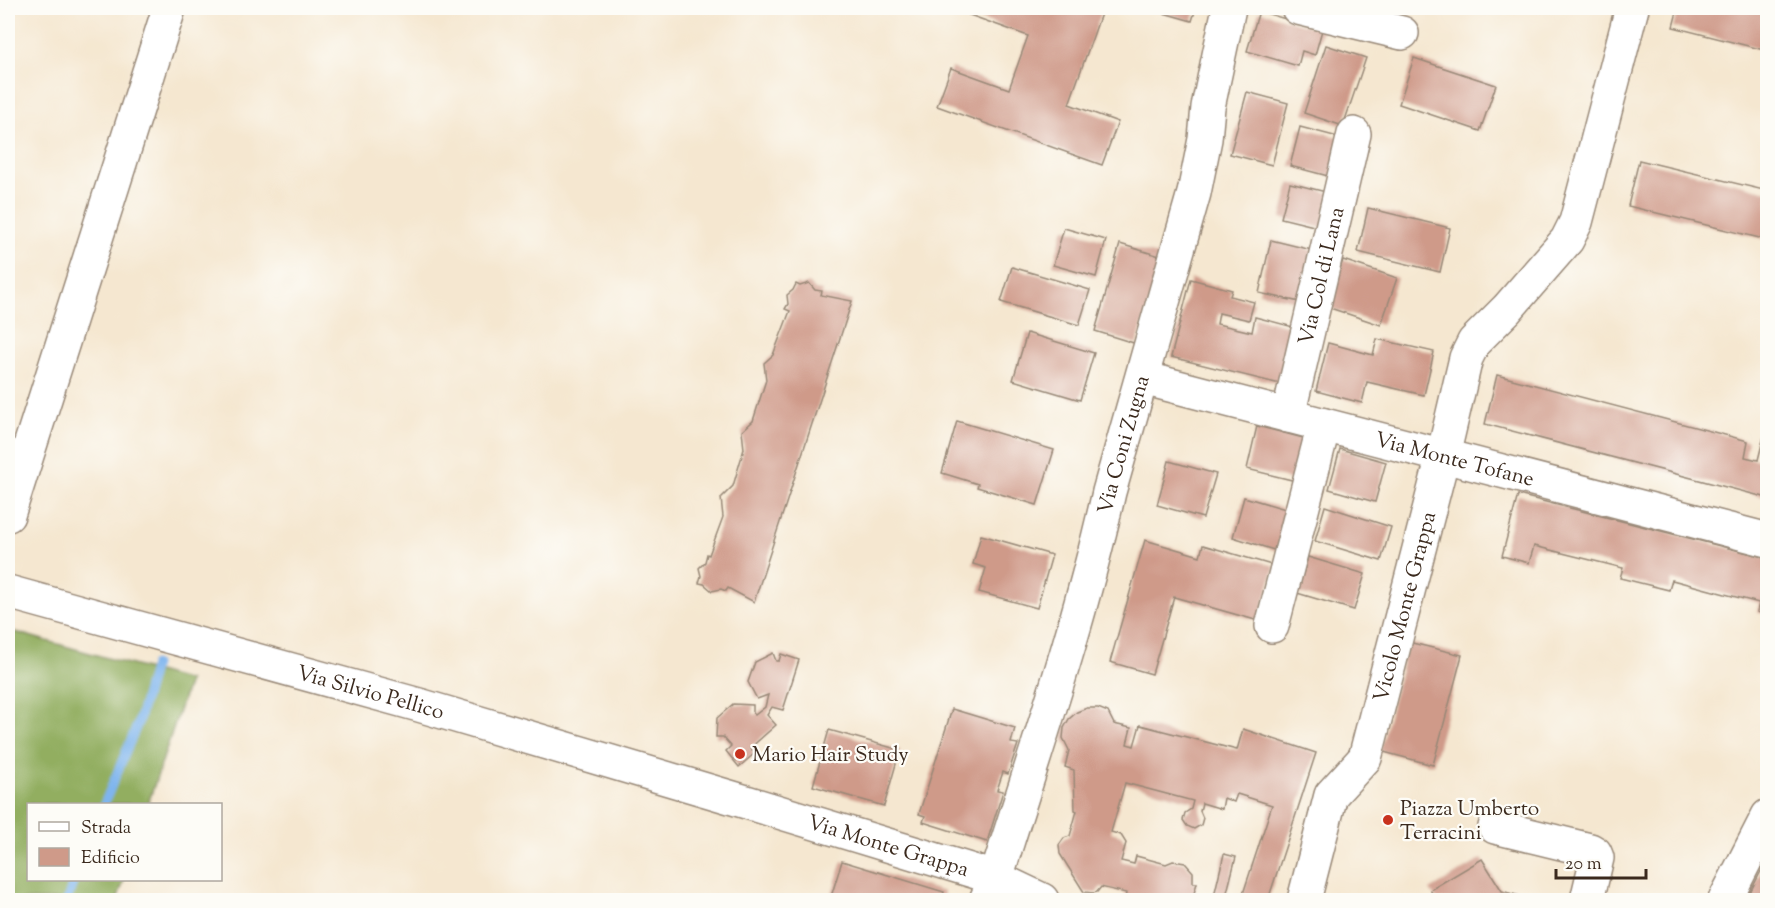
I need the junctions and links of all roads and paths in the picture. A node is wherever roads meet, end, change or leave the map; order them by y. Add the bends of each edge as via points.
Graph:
1 (1229, 8) edge
2 (1298, 8) edge
3 (1632, 8) edge
4 (168, 12) dead end
5 (1402, 33) dead end
6 (1354, 134) dead end
7 (1143, 378) junction
8 (1288, 416) junction
9 (1323, 426) junction
10 (1454, 459) junction
11 (8, 515) edge
12 (1767, 540) edge
13 (8, 592) edge
14 (1272, 626) dead end
15 (733, 798) joint
16 (1767, 816) edge
17 (1495, 827) dead end
18 (991, 889) edge
19 (1042, 900) edge
20 (1304, 900) edge
21 (1587, 900) edge
22 (1725, 900) edge

1 - 7 street, Via Coni Zugna via 1194,193
2 - 5 street
3 - 10 street, Vicolo Monte Grappa via 1576,222 1568,240 1474,342 1466,358
4 - 11 street
6 - 8 street, Via Col di Lana
7 - 8 street, Via Monte Tofane
7 - 18 street, Via Coni Zugna via 1053,696
8 - 9 street, Via Monte Tofane
9 - 10 street, Via Monte Tofane
9 - 14 street
10 - 12 street, Via Monte Tofane
10 - 20 street, Vicolo Monte Grappa via 1365,758 1331,795
13 - 15 street, Via Silvio Pellico via 419,705
15 - 18 street, Via Monte Grappa
16 - 22 street
17 - 21 street via 1595,853
18 - 19 street, Via Monte Grappa

